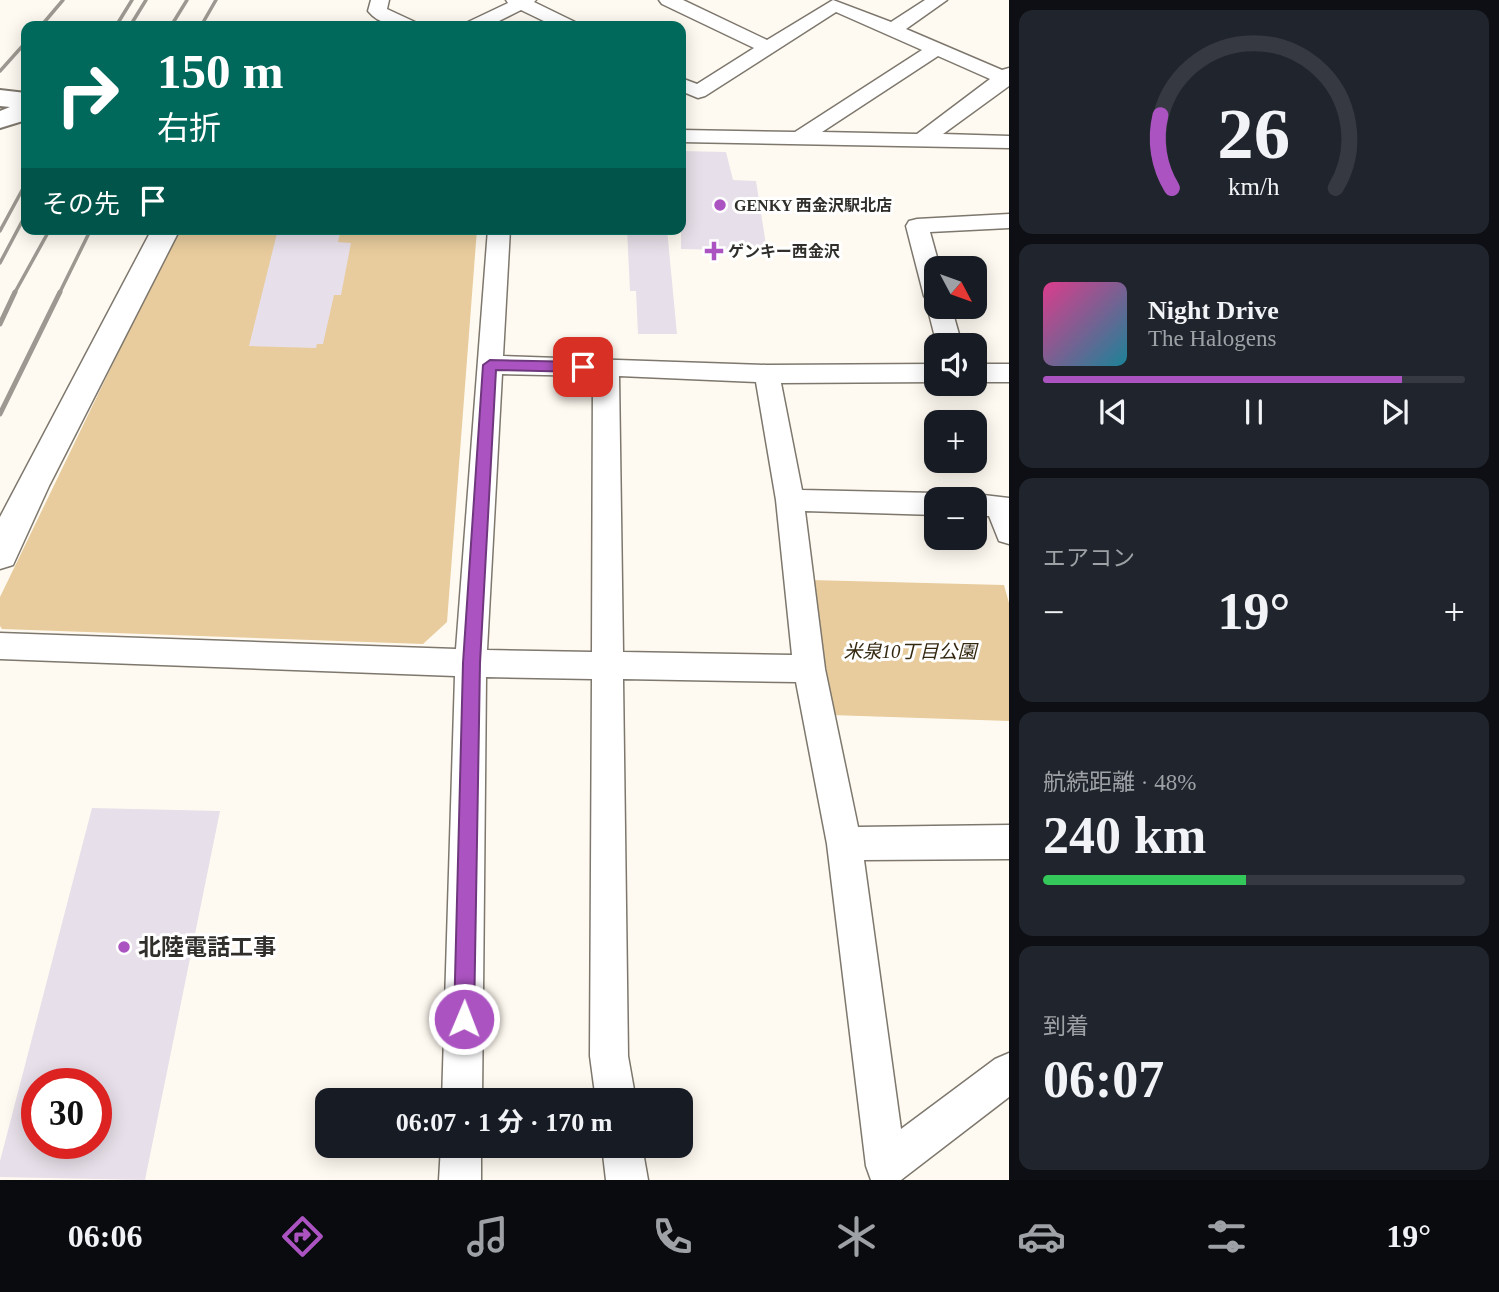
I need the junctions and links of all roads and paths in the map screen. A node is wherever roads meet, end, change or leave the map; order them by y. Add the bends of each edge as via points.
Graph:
1 (380, 0) edge
2 (668, 0) edge
3 (938, 0) edge
4 (521, 1) edge
5 (830, 2) edge
6 (398, 21) edge
7 (484, 21) edge
8 (559, 21) edge
9 (891, 30) junction
10 (769, 48) junction
11 (936, 49) junction
12 (1007, 77) edge
13 (686, 89) edge
14 (0, 98) edge
15 (21, 100) edge
16 (21, 111) edge
17 (0, 120) edge
18 (686, 135) edge
19 (704, 136) junction
20 (798, 139) junction
21 (921, 141) junction
22 (1009, 142) edge
23 (1009, 221) edge
24 (163, 235) edge
25 (499, 235) edge
26 (925, 256) edge
27 (490, 365) junction
28 (606, 367) junction
29 (924, 373) edge
30 (987, 373) edge
31 (1009, 373) edge
32 (767, 374) junction
33 (790, 500) junction
34 (924, 504) edge
35 (995, 506) edge
36 (1009, 533) edge
37 (0, 555) edge
38 (0, 646) edge
39 (471, 663) junction
40 (606, 665) junction
41 (809, 669) junction
42 (1009, 842) edge
43 (844, 844) junction
44 (1009, 1073) edge
45 (462, 1088) edge
46 (614, 1088) edge
47 (461, 1158) edge
48 (624, 1158) edge
49 (880, 1173) edge
50 (460, 1180) edge
51 (627, 1180) edge

1 - 6 street via 377,10
2 - 10 street
3 - 9 street
4 - 7 street
4 - 8 street
5 - 9 street
5 - 10 street
9 - 11 street
10 - 13 street
11 - 12 street
11 - 20 street
12 - 21 street
13 - 19 street
14 - 15 main road
16 - 17 main road
18 - 19 street
19 - 20 street
20 - 21 street
21 - 22 street
23 - 26 street via 917,226
24 - 37 street
25 - 27 street
27 - 28 street
27 - 39 street
28 - 32 street
28 - 40 street
29 - 32 street
30 - 31 street
32 - 33 street
33 - 34 street
33 - 41 street
35 - 36 street
38 - 39 street
39 - 40 street
39 - 45 street
40 - 41 street
40 - 46 street via 609,1056
41 - 43 street
42 - 43 street
43 - 49 street
44 - 49 street
47 - 50 street
48 - 51 street

